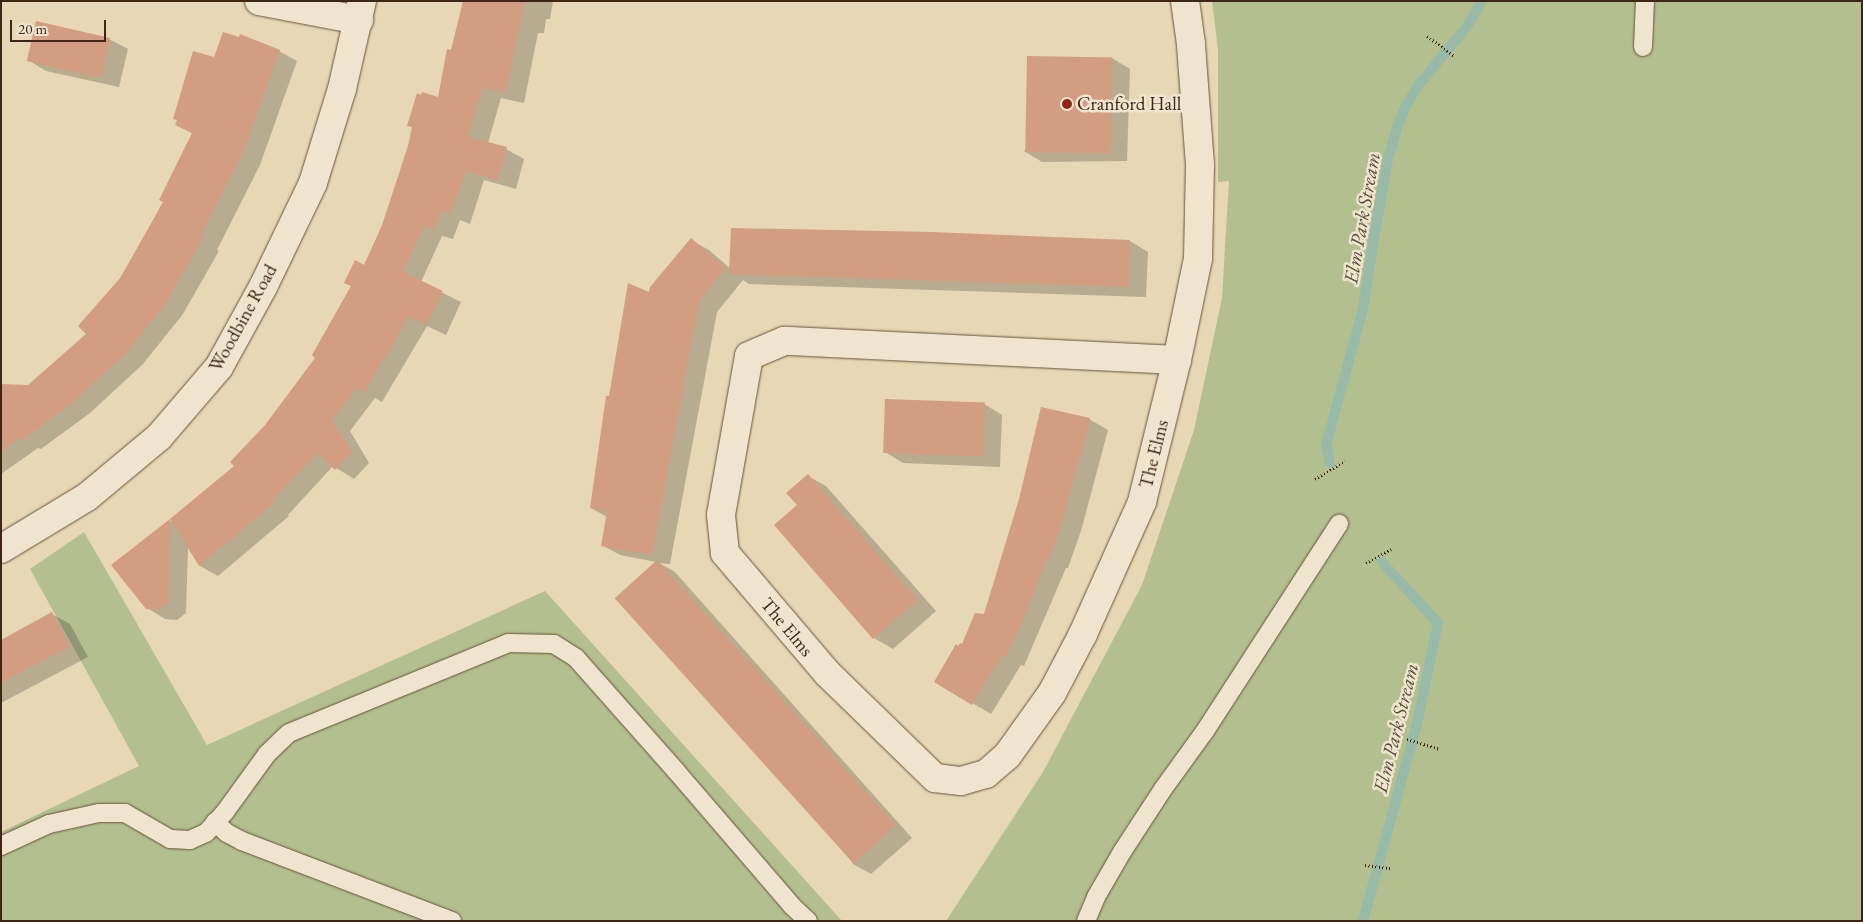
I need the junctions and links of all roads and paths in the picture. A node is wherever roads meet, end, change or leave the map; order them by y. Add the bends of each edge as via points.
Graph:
1 (260, 1) edge
2 (1185, 1) edge
3 (1645, 1) edge
4 (361, 10) edge
5 (1427, 36) dead end
6 (1643, 47) dead end
7 (1455, 56) dead end
8 (1177, 360) junction
9 (1345, 461) dead end
10 (1315, 479) dead end
11 (1339, 524) dead end
12 (1, 549) edge
13 (1391, 549) dead end
14 (1366, 563) dead end
15 (1408, 739) dead end
16 (1440, 748) dead end
17 (215, 822) junction
18 (1, 846) edge
19 (1365, 865) dead end
20 (1391, 868) dead end
21 (452, 921) edge
22 (808, 921) edge
23 (1086, 921) edge

1 - 4 street
2 - 8 street, The Elms via 1200,165 1198,259
3 - 6 lane
4 - 12 street, Woodbine Road via 342,90 313,183 263,287 219,367 159,437 102,485
5 - 7 path
8 - 8 street, The Elms via 784,341 749,356 721,515 725,553 826,673 935,778 962,781 986,774 1007,756 1052,693 1084,634 1142,502
9 - 10 path
11 - 23 lane via 1205,731 1162,789 1096,897
13 - 14 path
15 - 16 path
17 - 18 lane via 206,833 190,840 170,839 125,813 98,814 49,824
17 - 21 lane via 242,841
17 - 22 lane via 267,754 289,733 508,643 554,644 576,658
19 - 20 path

